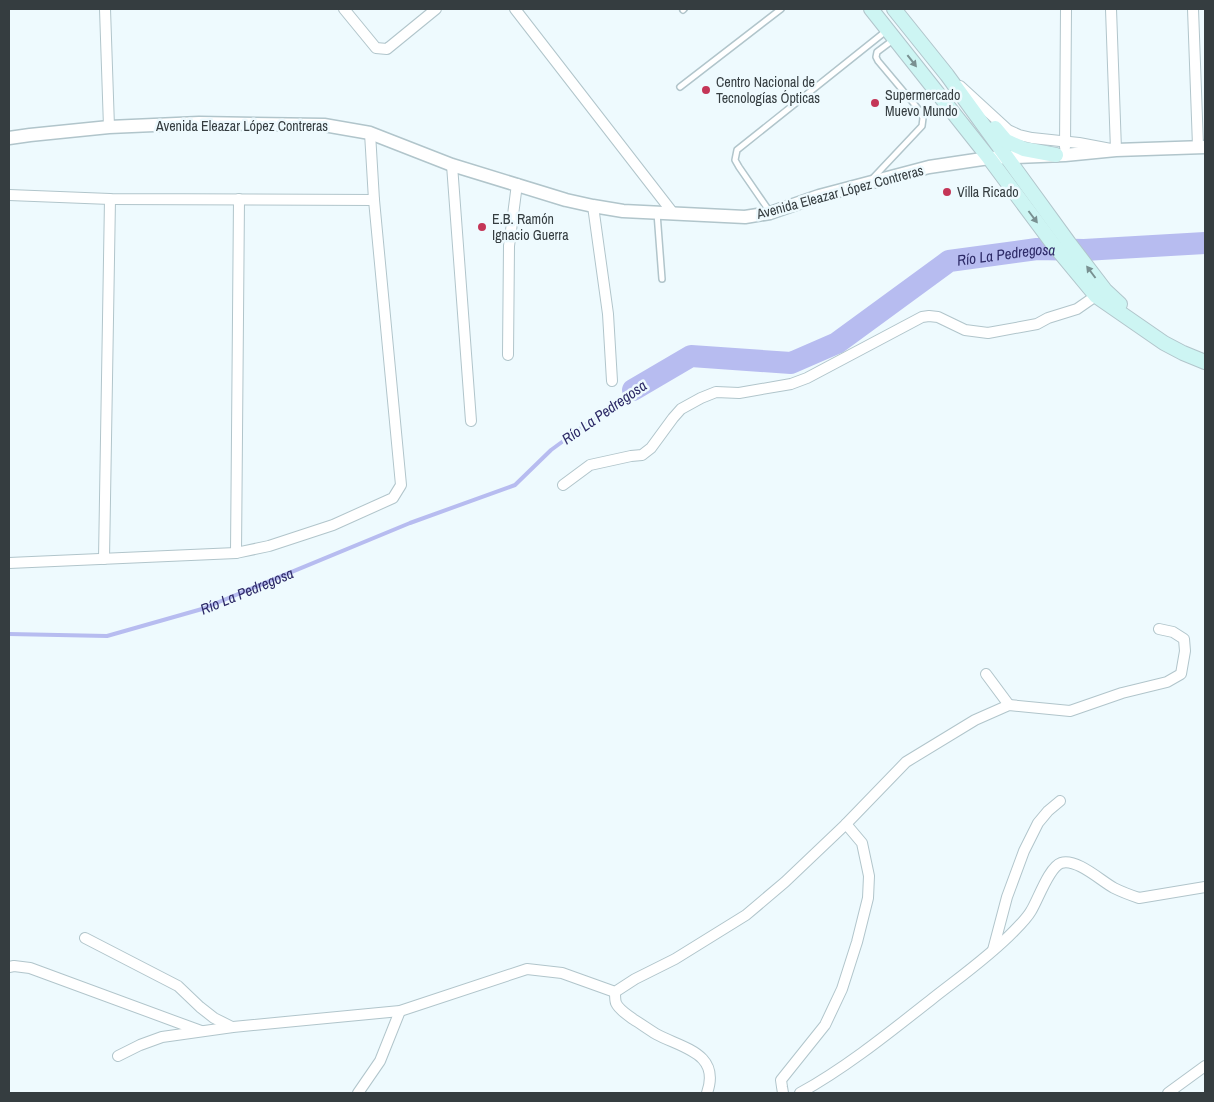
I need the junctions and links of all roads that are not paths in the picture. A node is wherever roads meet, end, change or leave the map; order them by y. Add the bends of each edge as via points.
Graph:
1 (105, 9) edge
2 (344, 9) edge
3 (436, 9) edge
4 (515, 9) edge
5 (781, 9) edge
6 (871, 9) edge
7 (894, 9) edge
8 (1066, 9) edge
9 (1111, 9) edge
10 (1193, 9) edge
11 (891, 35) junction
12 (947, 75) junction
13 (680, 87) dead end
14 (109, 127) junction
15 (370, 132) junction
16 (9, 138) edge
17 (1065, 141) junction
18 (1202, 146) edge
19 (1116, 150) junction
20 (1060, 155) junction
21 (1006, 157) junction
22 (988, 158) junction
23 (452, 165) junction
24 (869, 182) junction
25 (517, 184) junction
26 (9, 195) edge
27 (110, 199) junction
28 (239, 199) junction
29 (374, 200) junction
30 (593, 206) junction
31 (657, 212) junction
32 (674, 213) junction
33 (770, 214) junction
34 (1072, 257) junction
35 (662, 279) dead end
36 (1100, 293) junction
37 (508, 355) dead end
38 (1205, 362) edge
39 (612, 381) dead end
40 (471, 421) dead end
41 (563, 485) dead end
42 (236, 554) junction
43 (104, 559) junction
44 (9, 564) edge
45 (1159, 629) dead end
46 (986, 674) dead end
47 (1009, 705) junction
48 (1060, 801) dead end
49 (846, 824) junction
50 (1205, 887) edge
51 (85, 938) dead end
52 (993, 951) junction
53 (9, 967) edge
54 (615, 992) junction
55 (400, 1011) junction
56 (233, 1027) junction
57 (202, 1032) junction
58 (118, 1056) dead end
59 (1205, 1066) edge
60 (358, 1093) edge
61 (708, 1093) edge
62 (783, 1093) edge
63 (800, 1093) edge
64 (1168, 1093) edge

1 - 14 street
2 - 3 street via 376,48 387,49
4 - 32 street
5 - 13 lane
6 - 11 main road
7 - 12 main road
8 - 17 street
9 - 19 street
10 - 18 street
11 -> 22 main road
11 - 24 lane via 877,52 878,62 920,111 922,126
11 - 33 lane via 736,150 735,160
12 - 17 street via 1008,130 1032,138
12 - 20 main road via 1006,141 1024,150
12 - 21 main road
14 - 15 street, Avenida Eleazar López Contreras via 199,123 324,125
14 - 16 street, Avenida Eleazar López Contreras
15 - 23 street, Avenida Eleazar López Contreras
15 - 29 street
17 - 19 street
17 - 20 street
18 - 19 street, Avenida Eleazar López Contreras
19 - 20 street, Avenida Eleazar López Contreras
20 - 21 street, Avenida Eleazar López Contreras
21 - 22 street, Avenida Eleazar López Contreras
21 - 34 main road via 1069,243
22 - 24 street, Avenida Eleazar López Contreras via 929,167
22 -> 34 main road via 1053,244
23 - 25 street, Avenida Eleazar López Contreras
23 - 40 street
24 - 33 street, Avenida Eleazar López Contreras
25 - 30 street, Avenida Eleazar López Contreras
25 - 37 street via 509,246
26 - 27 street
27 - 28 street
27 - 43 street
28 - 29 street
28 - 42 street
29 - 42 street via 401,485 393,498 333,525
30 - 31 street, Avenida Eleazar López Contreras
30 - 39 street via 608,314
31 - 32 street, Avenida Eleazar López Contreras
31 - 35 lane
32 - 33 street, Avenida Eleazar López Contreras via 745,217
34 - 36 main road
36 - 38 main road via 1164,343
36 - 41 street via 1077,309 1037,324 988,333 965,330 938,317 922,317 791,384 739,393 716,392 701,398 681,409 642,455 590,465
42 - 43 street
43 - 44 street
45 - 47 street via 1184,639 1181,674 1167,682 1070,711
46 - 47 street
47 - 49 street via 975,720 906,762
48 - 52 street via 1038,823 1024,850
49 - 54 street via 746,915
49 - 62 street via 862,843 869,876 868,898 842,989 825,1025 781,1080
50 - 52 street via 1139,898 1075,864 1061,863 1051,873 1030,912
51 - 56 street via 178,986 214,1018
52 - 63 street via 877,1042
53 - 57 street via 30,968
54 - 55 street via 562,973 527,969
54 - 61 street via 616,1003 626,1014 656,1034 696,1052 704,1060 710,1072
55 - 56 street
55 - 60 street via 380,1061
56 - 57 street
57 - 58 street via 162,1037
59 - 64 street

